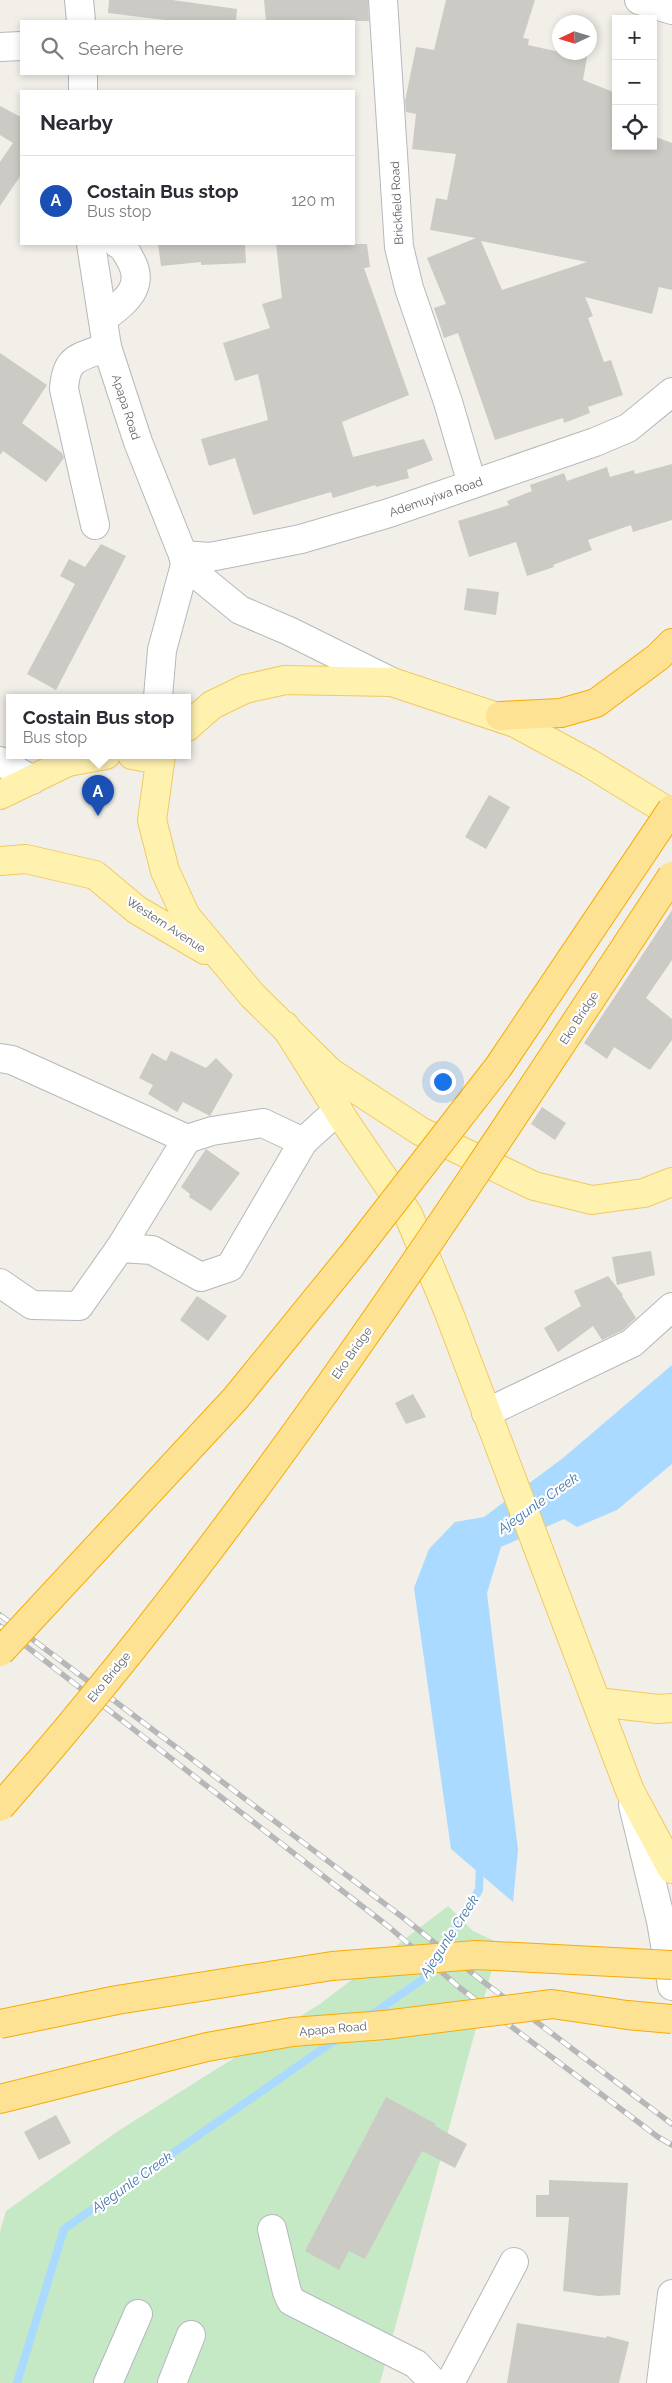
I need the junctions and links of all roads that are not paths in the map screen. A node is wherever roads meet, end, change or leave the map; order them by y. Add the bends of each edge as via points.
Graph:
1 (79, 0) edge
2 (383, 0) edge
3 (639, 0) edge
4 (672, 10) edge
5 (81, 20) edge
6 (20, 46) edge
7 (0, 47) edge
8 (83, 75) edge
9 (83, 90) edge
10 (91, 245) edge
11 (122, 245) edge
12 (103, 319) junction
13 (107, 347) junction
14 (672, 392) edge
15 (472, 484) junction
16 (95, 525) dead end
17 (184, 560) junction
18 (672, 642) edge
19 (392, 682) junction
20 (158, 694) edge
21 (500, 716) junction
22 (191, 724) edge
23 (84, 759) edge
24 (160, 759) edge
25 (0, 761) edge
26 (32, 780) junction
27 (0, 795) edge
28 (672, 809) edge
29 (672, 814) edge
30 (0, 861) edge
31 (672, 876) edge
32 (220, 960) junction
33 (285, 1026) junction
34 (0, 1058) edge
35 (338, 1110) junction
36 (187, 1139) junction
37 (303, 1142) junction
38 (672, 1182) edge
39 (120, 1248) junction
40 (0, 1284) edge
41 (672, 1307) edge
42 (486, 1413) junction
43 (0, 1652) edge
44 (597, 1702) junction
45 (672, 1708) edge
46 (630, 1791) junction
47 (0, 1807) edge
48 (672, 1870) edge
49 (672, 1965) edge
50 (672, 1986) edge
51 (672, 2019) edge
52 (0, 2024) edge
53 (0, 2099) edge
54 (272, 2229) dead end
55 (514, 2262) dead end
56 (672, 2294) edge
57 (138, 2314) dead end
58 (192, 2336) dead end
59 (108, 2383) edge
60 (172, 2383) edge
61 (434, 2383) edge
62 (450, 2383) edge
63 (660, 2383) edge

1 - 5 street
2 - 15 street, Brickfield Road via 399,247 409,288
3 - 4 street
6 - 7 street
8 - 9 street
10 - 12 street, Apapa Road
11 - 12 street via 135,274 133,290 128,299
12 - 13 street, Apapa Road
13 - 16 street via 73,361 65,371 64,389
13 - 17 street, Apapa Road via 138,442
14 - 15 street, Ademuyiwa Road via 628,428
15 - 17 street, Ademuyiwa Road via 389,513 301,538
17 - 19 street, Apapa Road via 240,610
17 - 20 street via 162,650
18 - 21 highway via 596,704 561,713
19 - 21 main road
19 - 22 main road via 285,680 245,689 212,705
21 - 29 main road via 588,763
23 - 26 main road via 68,762
24 - 32 main road via 152,820 165,871 186,916
25 - 26 street
26 - 27 main road
28 - 43 highway, bridge via 499,1066 353,1254 234,1399
30 - 32 main road, Western Avenue via 26,859 95,875 137,910
31 - 47 highway, Eko Bridge, bridge via 393,1296 260,1484 48,1752
32 - 33 main road
33 - 35 main road
33 - 38 main road via 330,1072 420,1131 534,1186 592,1200 644,1193
34 - 36 street via 12,1060
35 - 37 street
35 - 42 main road via 408,1214
36 - 37 street via 212,1131 263,1123
36 - 39 street
37 - 39 street via 230,1268 201,1277 152,1250
39 - 40 street via 78,1306 32,1305
41 - 42 street via 632,1343
42 - 44 main road
44 - 45 main road
44 - 46 main road
46 - 48 main road
46 - 50 street via 661,1921
49 - 52 highway, bridge via 476,1955 332,1966 118,2000
51 - 53 highway, Apapa Road, bridge via 627,2016 552,2004 292,2032 207,2047
54 - 61 street via 291,2300 416,2364
55 - 62 street
56 - 63 street
57 - 59 street
58 - 60 street

